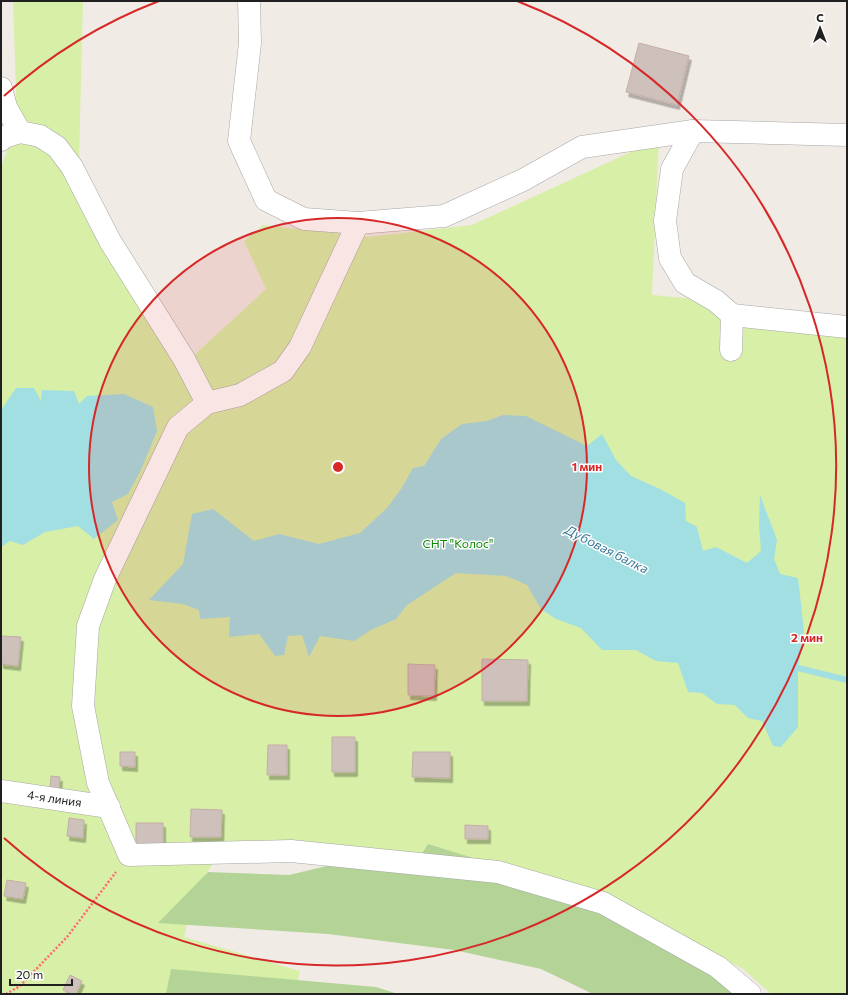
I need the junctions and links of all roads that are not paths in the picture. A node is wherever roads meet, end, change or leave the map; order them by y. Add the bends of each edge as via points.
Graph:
1 (249, 1) edge
2 (1, 88) edge
3 (693, 131) junction
4 (847, 135) edge
5 (10, 136) edge
6 (358, 223) junction
7 (732, 314) junction
8 (847, 327) edge
9 (731, 350) dead end
10 (206, 402) junction
11 (1, 791) edge
12 (109, 807) junction
13 (750, 994) edge

1 - 6 street via 250,43 239,141 266,200 304,219
2 - 5 street
3 - 4 street
3 - 6 street via 582,147 523,180 444,216
3 - 7 street via 672,169 665,221 670,258 685,283 716,301
5 - 10 street via 40,136 57,147 72,167 110,241 184,359
6 - 10 street via 300,348 283,371 240,395
7 - 8 street
7 - 9 street
10 - 12 street via 178,428 105,579 88,626 83,706 98,783
11 - 12 street, 4-я линия
12 - 13 street via 129,855 291,851 498,872 603,902 718,967

